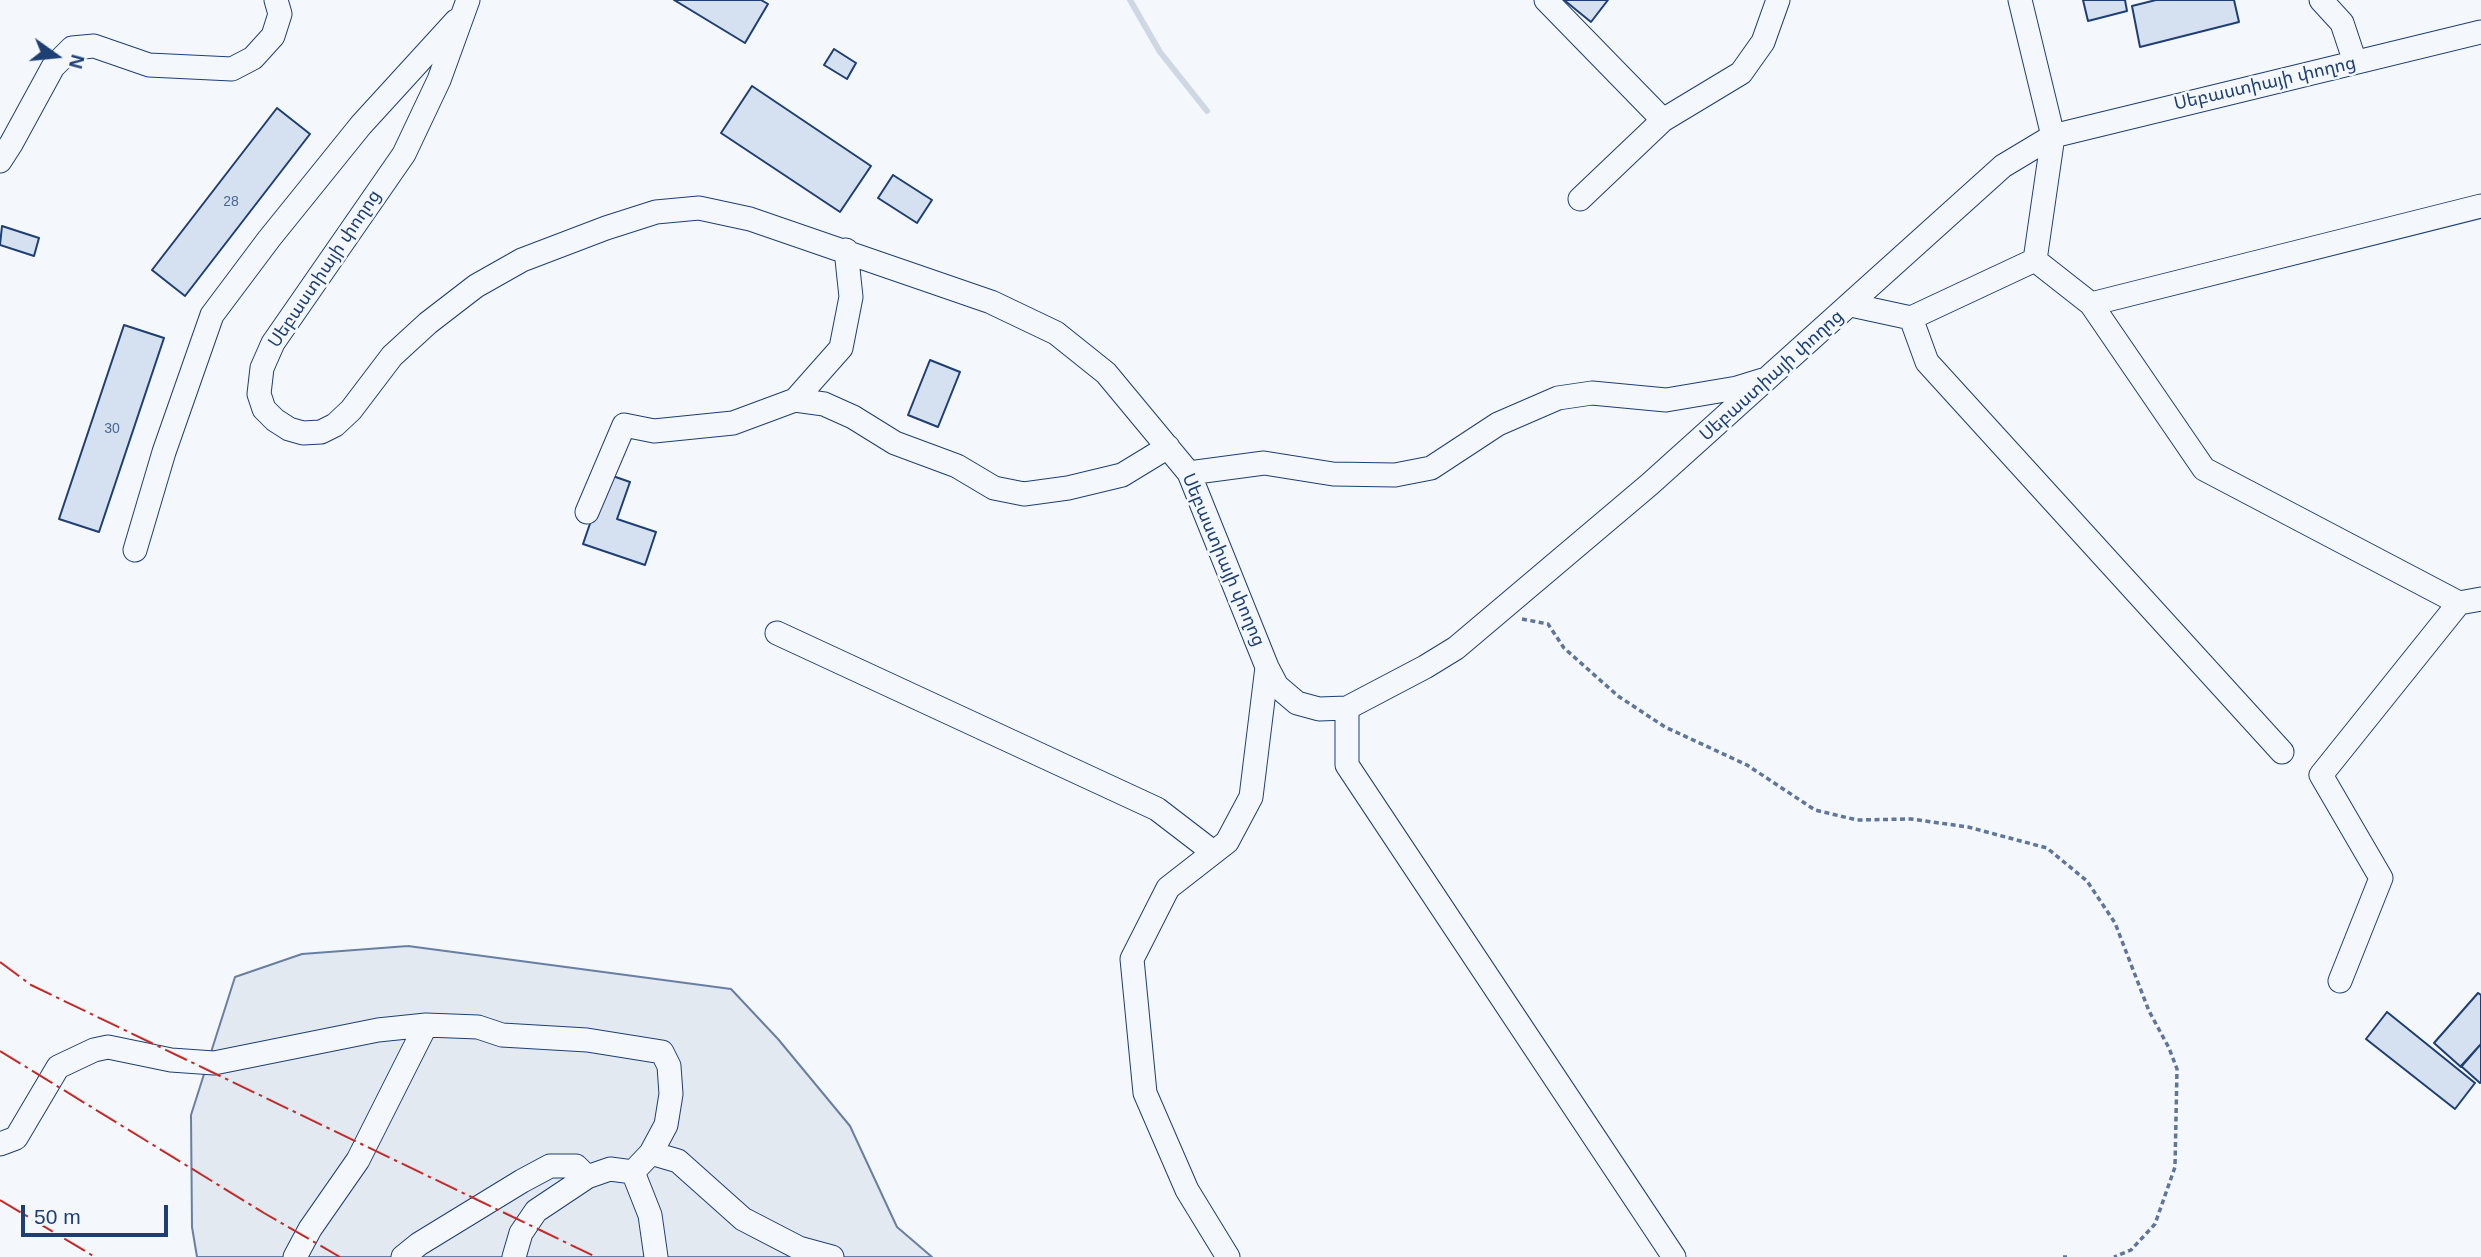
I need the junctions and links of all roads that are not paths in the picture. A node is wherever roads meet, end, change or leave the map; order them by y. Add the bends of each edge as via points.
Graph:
1 (276, 0) edge
2 (1546, 0) edge
3 (1778, 0) edge
4 (2020, 0) edge
5 (2321, 0) edge
6 (465, 7) edge
7 (2481, 32) edge
8 (2355, 62) junction
9 (1663, 120) junction
10 (2053, 136) junction
11 (0, 161) edge
12 (1580, 199) dead end
13 (2481, 206) edge
14 (846, 250) junction
15 (2035, 260) junction
16 (2091, 304) junction
17 (1851, 305) junction
18 (1911, 318) junction
19 (1770, 378) junction
20 (795, 400) junction
21 (1168, 447) junction
22 (1189, 473) junction
23 (587, 512) dead end
24 (135, 550) dead end
25 (2470, 601) edge
26 (777, 633) dead end
27 (1267, 667) junction
28 (1347, 708) junction
29 (2282, 752) dead end
30 (1213, 852) junction
31 (2340, 981) dead end
32 (426, 1026) junction
33 (0, 1144) edge
34 (651, 1153) junction
35 (633, 1172) junction
36 (587, 1177) junction
37 (295, 1257) edge
38 (403, 1257) edge
39 (514, 1257) edge
40 (656, 1257) edge
41 (832, 1257) edge
42 (1228, 1257) edge
43 (1674, 1257) edge

1 - 11 street via 280,14 273,36 253,58 232,69 149,65 94,46 72,48 53,67
2 - 9 street
3 - 9 street via 1763,42 1741,73
4 - 10 street
5 - 8 street via 2342,23
6 - 14 street, Սեբաստիայի փողոց via 439,80 404,154 273,343 261,368 264,409 289,429 321,432 335,425 392,356 476,286 522,260 606,228 656,212 699,208
6 - 24 street via 360,125 212,315
7 - 8 street, Սեբաստիայի փողոց
8 - 10 street, Սեբաստիայի փողոց
9 - 12 street
10 - 15 street
10 - 17 street, Սեբաստիայի փողոց via 2004,166
13 - 16 street
14 - 20 street via 850,297 841,348
14 - 21 street, Սեբաստիայի փողոց via 991,302 1056,333 1106,373
15 - 16 street
15 - 18 street
16 - 25 street via 2204,469
17 - 18 street
17 - 19 street, Սեբաստիայի փողոց
18 - 29 street via 1927,362
19 - 22 street via 1666,400 1592,393 1558,398 1498,424 1431,468 1395,475 1333,474 1264,463
19 - 28 street, Սեբաստիայի փողոց via 1456,648
20 - 21 street via 824,404 895,443 957,466 994,488 1024,494 1122,475
20 - 23 street via 733,424 654,430 624,425
21 - 22 street, Սեբաստիայի փողոց
22 - 27 street, Սեբաստիայի փողոց
25 - 31 street via 2321,775 2381,878
26 - 30 street via 1157,808
27 - 28 street, Սեբաստիայի փողոց via 1278,687 1297,703 1319,709
27 - 30 street via 1251,797 1227,842
28 - 43 street via 1346,765
30 - 42 street via 1168,888 1132,959 1146,1093 1187,1190
32 - 33 street via 378,1030 214,1063 94,1050 58,1068 16,1138
32 - 34 street via 478,1027 502,1035 587,1040 662,1052 671,1094 666,1125
32 - 37 street via 358,1160
34 - 35 street
34 - 41 street via 678,1161 743,1219 799,1248
35 - 36 street via 610,1169
35 - 40 street via 650,1215
36 - 38 street via 576,1166 551,1166
36 - 39 street via 536,1211 521,1233

